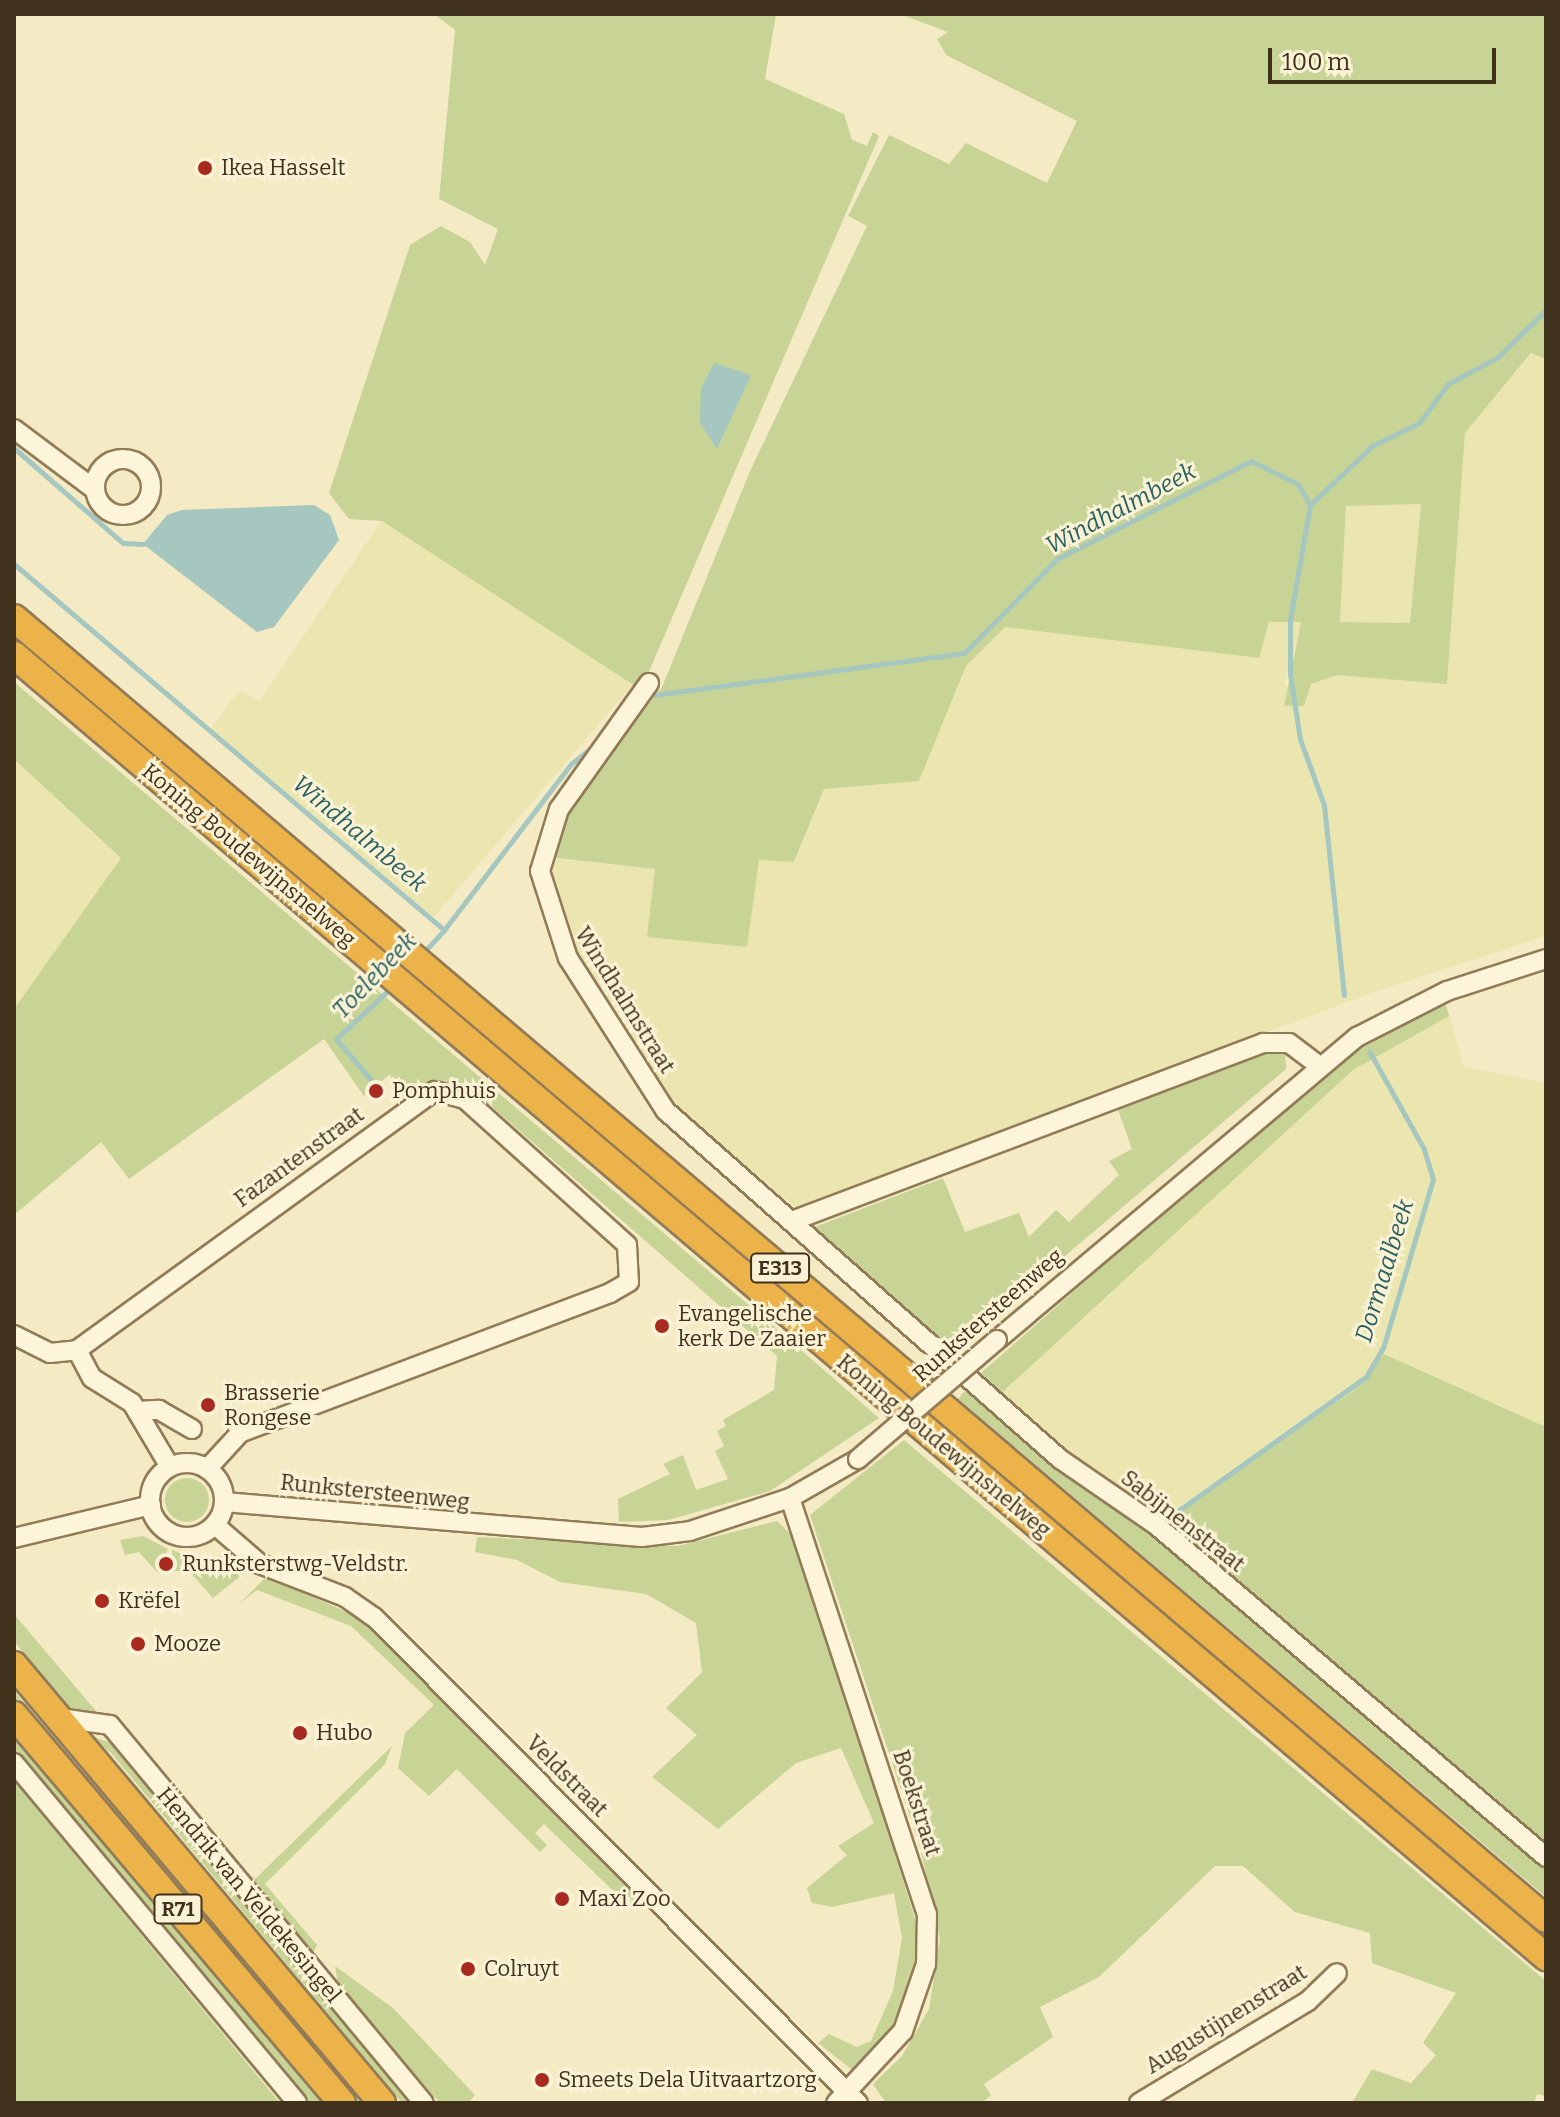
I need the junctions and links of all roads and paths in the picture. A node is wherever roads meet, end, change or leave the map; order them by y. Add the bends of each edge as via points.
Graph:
1 (14, 429) edge
2 (49, 460) junction
3 (101, 468) junction
4 (94, 489) junction
5 (14, 618) edge
6 (14, 655) edge
7 (649, 683) dead end
8 (1546, 959) edge
9 (1317, 1064) junction
10 (792, 1221) junction
11 (14, 1335) edge
12 (77, 1350) junction
13 (137, 1411) junction
14 (192, 1429) dead end
15 (170, 1467) junction
16 (207, 1469) junction
17 (790, 1498) junction
18 (224, 1502) junction
19 (151, 1505) junction
20 (215, 1525) junction
21 (14, 1538) edge
22 (14, 1665) edge
23 (14, 1715) edge
24 (59, 1718) junction
25 (14, 1763) edge
26 (1546, 1857) edge
27 (1546, 1919) edge
28 (1546, 1957) edge
29 (1337, 1973) dead end
30 (847, 2099) edge
31 (297, 2103) edge
32 (342, 2103) edge
33 (382, 2103) edge
34 (424, 2103) edge
35 (1139, 2103) edge

1 - 2 street
2 - 3 street
2 - 4 street
3 - 4 street
3 - 4 street via 119,458 138,462 151,479 149,499 136,512 117,515 101,506
5 - 27 highway, Koning Boudewijnsnelweg / E313
6 - 28 highway, Koning Boudewijnsnelweg / E313
7 - 10 street, Windhalmstraat via 550,826 540,871 545,900 568,958 666,1111 735,1179
8 - 9 street, Runkstersteenweg via 1447,991
9 - 10 street via 1289,1043 1263,1043
9 - 17 street, Runkstersteenweg, bridge via 858,1459
10 - 26 street, Sabijnenstraat via 1060,1459 1156,1525
11 - 12 street via 50,1353
12 - 13 street via 92,1378
12 - 16 street, Fazantenstraat via 423,1096 450,1090 616,1230 632,1262 629,1282 240,1433
13 - 14 street via 159,1410
13 - 15 street
15 - 16 street
15 - 19 street via 154,1484
16 - 18 street
17 - 18 street, Runkstersteenweg via 690,1531 606,1538
17 - 30 street, Boekstraat via 927,1914 926,1964 914,2009 892,2048
18 - 20 street
19 - 20 street via 173,1535 200,1535
19 - 21 street
20 - 30 street, Veldstraat via 260,1564 345,1597 374,1617
22 - 24 highway, Hendrik van Veldekesingel / R71
23 - 32 highway, R71
24 - 33 highway, Hendrik van Veldekesingel / R71
24 - 34 street, Hendrik van Veldekesingel via 110,1725
25 - 31 street
29 - 35 street, Augustijnenstraat via 1308,2001

